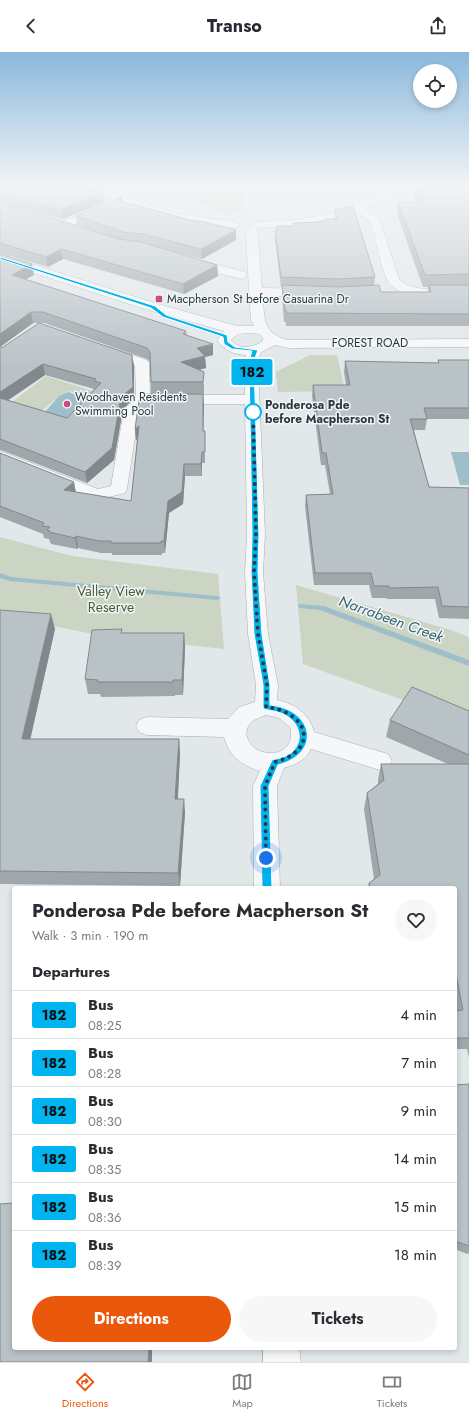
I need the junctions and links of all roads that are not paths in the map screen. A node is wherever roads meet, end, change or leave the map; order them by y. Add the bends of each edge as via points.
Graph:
1 (248, 247) edge
2 (383, 247) edge
3 (0, 258) edge
4 (180, 259) edge
5 (240, 261) dead end
6 (241, 275) junction
7 (404, 289) junction
8 (242, 290) dead end
9 (255, 292) junction
10 (387, 292) edge
11 (469, 292) edge
12 (325, 294) edge
13 (153, 307) junction
14 (236, 325) junction
15 (267, 336) junction
16 (469, 343) edge
17 (91, 345) edge
18 (255, 350) junction
19 (252, 399) junction
20 (143, 400) junction
21 (0, 456) edge
22 (266, 707) junction
23 (147, 726) dead end
24 (234, 728) junction
25 (304, 738) junction
26 (380, 761) dead end
27 (275, 762) junction
28 (267, 886) edge
29 (281, 1350) edge
30 (282, 1362) edge

1 - 9 street
2 - 7 street via 393,280 397,286
3 - 13 street
4 - 6 street
5 - 6 street
6 - 8 street
7 - 10 street
7 - 11 street via 418,292
9 - 12 street
9 - 15 street via 258,320
13 - 14 street
13 - 14 street via 165,316
14 - 15 street, FOREST ROAD
14 - 18 street via 224,340 229,346 240,350
15 - 16 street, FOREST ROAD via 288,344
15 - 18 street via 267,346
17 - 20 street via 142,363
18 - 19 street via 251,361
19 - 20 street
19 - 22 street via 256,536 254,572 258,634 267,685
20 - 21 street via 132,409 119,489 97,495
22 - 24 street via 246,713
22 - 25 street via 278,708 289,713 302,728
23 - 24 street
24 - 27 street via 234,741 242,753 263,762
25 - 26 street
25 - 27 street via 295,754
27 - 28 street via 265,786
29 - 30 street

